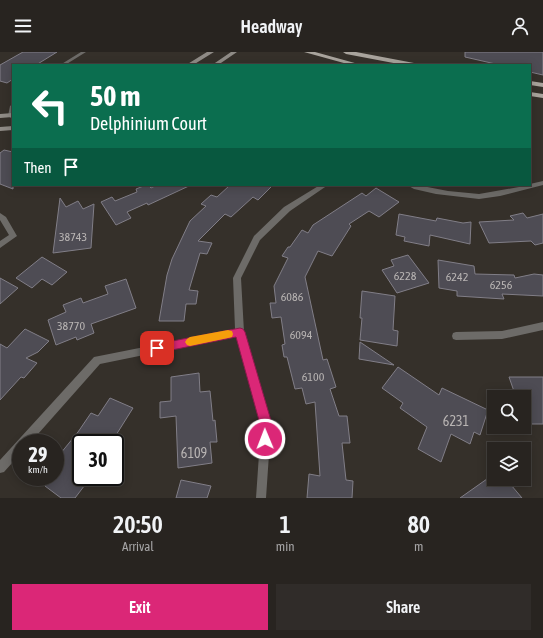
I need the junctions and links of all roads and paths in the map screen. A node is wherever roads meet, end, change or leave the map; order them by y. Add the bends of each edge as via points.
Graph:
1 (84, 52) edge
2 (211, 52) edge
3 (234, 52) edge
4 (307, 52) edge
5 (346, 52) edge
6 (355, 53) edge
7 (64, 64) edge
8 (191, 64) edge
9 (216, 64) edge
10 (355, 64) edge
11 (409, 64) edge
12 (531, 83) edge
13 (543, 85) edge
14 (531, 94) edge
15 (543, 96) edge
16 (12, 115) edge
17 (0, 116) edge
18 (12, 128) edge
19 (0, 129) edge
20 (543, 183) edge
21 (323, 186) edge
22 (412, 186) edge
23 (529, 186) edge
24 (531, 186) edge
25 (0, 216) edge
26 (0, 245) edge
27 (543, 326) edge
28 (240, 332) junction
29 (456, 336) dead end
30 (31, 434) edge
31 (12, 455) edge
32 (0, 468) edge
33 (260, 498) edge

1 - 7 lane
2 - 8 main road
3 - 9 main road
4 - 10 main road
5 - 6 main road
6 - 11 main road
12 - 13 main road
14 - 15 main road
16 - 17 main road
18 - 19 main road
20 - 24 street
21 - 28 street via 286,209 256,238 238,278
22 - 23 street via 420,190 484,196
25 - 26 street via 13,236
27 - 29 street via 502,335
28 - 30 street via 97,360
28 - 33 street via 266,424
31 - 32 street

